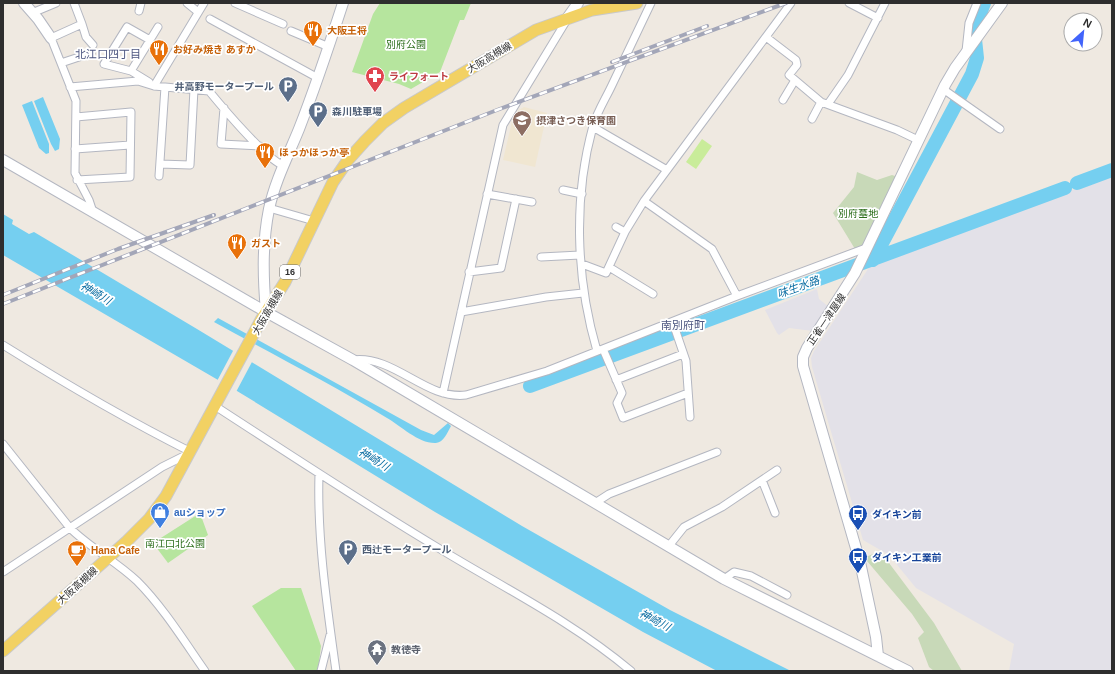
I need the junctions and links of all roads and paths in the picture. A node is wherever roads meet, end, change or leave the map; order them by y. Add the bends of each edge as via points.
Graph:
1 (24, 3) edge
2 (56, 3) edge
3 (74, 3) edge
4 (187, 3) edge
5 (204, 3) edge
6 (235, 3) edge
7 (343, 3) edge
8 (578, 3) edge
9 (636, 3) edge
10 (651, 3) edge
11 (791, 3) edge
12 (849, 3) edge
13 (885, 3) edge
14 (977, 3) edge
15 (1002, 3) edge
16 (198, 12) junction
17 (32, 13) junction
18 (568, 17) junction
19 (878, 18) junction
20 (210, 19) dead end
21 (82, 24) junction
22 (283, 24) dead end
23 (158, 27) dead end
24 (290, 31) dead end
25 (766, 36) junction
26 (51, 38) junction
27 (150, 40) junction
28 (329, 47) junction
29 (966, 53) junction
30 (61, 63) junction
31 (131, 71) junction
32 (318, 78) junction
33 (795, 80) junction
34 (154, 86) junction
35 (70, 87) junction
36 (165, 87) junction
37 (194, 89) junction
38 (943, 89) junction
39 (783, 100) dead end
40 (824, 103) junction
41 (224, 108) junction
42 (76, 117) junction
43 (812, 119) dead end
44 (593, 127) junction
45 (1000, 129) dead end
46 (918, 140) junction
47 (130, 145) junction
48 (260, 146) junction
49 (75, 149) junction
50 (3, 160) edge
51 (160, 164) junction
52 (284, 166) junction
53 (667, 170) junction
54 (159, 176) dead end
55 (77, 180) junction
56 (563, 190) dead end
57 (487, 194) junction
58 (582, 194) junction
59 (516, 198) junction
60 (644, 201) junction
61 (532, 202) dead end
62 (269, 208) junction
63 (93, 212) junction
64 (314, 221) junction
65 (616, 227) dead end
66 (625, 232) junction
67 (866, 248) junction
68 (580, 255) junction
69 (541, 257) dead end
70 (582, 264) junction
71 (609, 267) junction
72 (469, 272) junction
73 (583, 293) junction
74 (653, 294) dead end
75 (737, 296) junction
76 (461, 312) junction
77 (264, 316) junction
78 (673, 323) junction
79 (3, 345) edge
80 (600, 350) junction
81 (683, 354) junction
82 (353, 360) junction
83 (616, 380) junction
84 (443, 393) junction
85 (688, 394) junction
86 (217, 402) junction
87 (690, 417) dead end
88 (3, 444) edge
89 (191, 452) junction
90 (717, 452) dead end
91 (777, 470) dead end
92 (319, 474) junction
93 (762, 480) junction
94 (595, 503) junction
95 (775, 513) dead end
96 (70, 528) junction
97 (668, 547) junction
98 (108, 558) junction
99 (3, 572) edge
100 (724, 580) junction
101 (787, 595) dead end
102 (330, 630) junction
103 (3, 651) edge
104 (878, 656) junction
105 (206, 671) edge
106 (321, 671) edge
107 (336, 671) edge
108 (631, 671) edge
109 (908, 671) edge

1 - 17 street
2 - 17 street
3 - 21 street
4 - 16 street
5 - 16 street
6 - 22 street
7 - 28 street
8 - 18 street
9 - 18 main road, 大阪高槻線 / 16 via 592,10
10 - 44 street
11 - 25 street
12 - 19 street
13 - 19 street
14 - 29 street via 969,23
15 - 29 street, 正雀一津屋線
16 - 34 street
17 - 26 street
18 - 57 street via 503,125
18 - 64 main road, 大阪高槻線 / 16 via 508,45 390,118 370,135 348,160
19 - 40 street via 848,75
20 - 32 street
21 - 26 street
21 - 30 street via 92,49
23 - 27 street
24 - 28 street
25 - 33 street via 796,60 797,65 789,75
25 - 53 street
26 - 30 street
27 - 31 street
27 - 31 street via 127,27 104,64
28 - 32 street
29 - 38 street, 正雀一津屋線
30 - 35 street
31 - 34 street
32 - 52 street
33 - 39 street
33 - 40 street
34 - 35 street via 138,81
34 - 36 street
35 - 42 street via 76,101
36 - 37 street
36 - 51 street
37 - 41 street via 209,91
37 - 51 street via 190,165
38 - 45 street
38 - 46 street, 正雀一津屋線
40 - 43 street
40 - 46 street
41 - 48 street
41 - 48 street via 221,144
42 - 47 street via 131,112
42 - 49 street
44 - 53 street
44 - 58 street
46 - 67 street, 正雀一津屋線
47 - 49 street
47 - 55 street via 130,177
48 - 52 street via 277,163
49 - 55 street
50 - 63 street
51 - 54 street
52 - 62 street
53 - 60 street
55 - 63 street via 90,200
56 - 58 street
57 - 59 street
57 - 72 street
58 - 68 street
59 - 61 street
59 - 72 street via 502,268
60 - 66 street
60 - 75 street via 712,249
62 - 64 street
62 - 77 street via 263,274
63 - 77 street
64 - 77 main road, 大阪高槻線 / 16 via 298,256
65 - 66 street
66 - 71 street
67 - 75 street
67 - 104 street, 正雀一津屋線 via 855,273 807,348 802,361 860,562
68 - 69 street
68 - 70 street
70 - 71 street via 606,273
70 - 73 street
71 - 74 street
72 - 76 street
73 - 76 street
73 - 80 street
75 - 78 street
76 - 84 street
77 - 82 street
77 - 86 main road, 大阪高槻線 / 16
78 - 80 street
78 - 81 street
79 - 89 street via 101,404
80 - 83 street
80 - 84 street via 471,394 456,396
81 - 83 street
81 - 85 street via 686,361
82 - 84 street via 365,359 381,363
82 - 94 street
83 - 85 street via 622,393 617,403 623,418
85 - 87 street
86 - 89 main road, 大阪高槻線 / 16
86 - 92 street
88 - 96 street
89 - 96 street via 162,467
89 - 98 main road, 大阪高槻線 / 16 via 172,487 149,519
90 - 94 street via 609,494
91 - 93 street
92 - 102 street via 318,495
92 - 108 street via 574,629
93 - 95 street
93 - 97 street via 722,507 684,527
94 - 97 street
96 - 98 street
96 - 99 street
97 - 100 street
98 - 103 main road, 大阪高槻線 / 16
98 - 105 street via 137,581
100 - 101 street via 734,572 751,576
100 - 104 street
102 - 106 street
102 - 107 street
104 - 109 street

